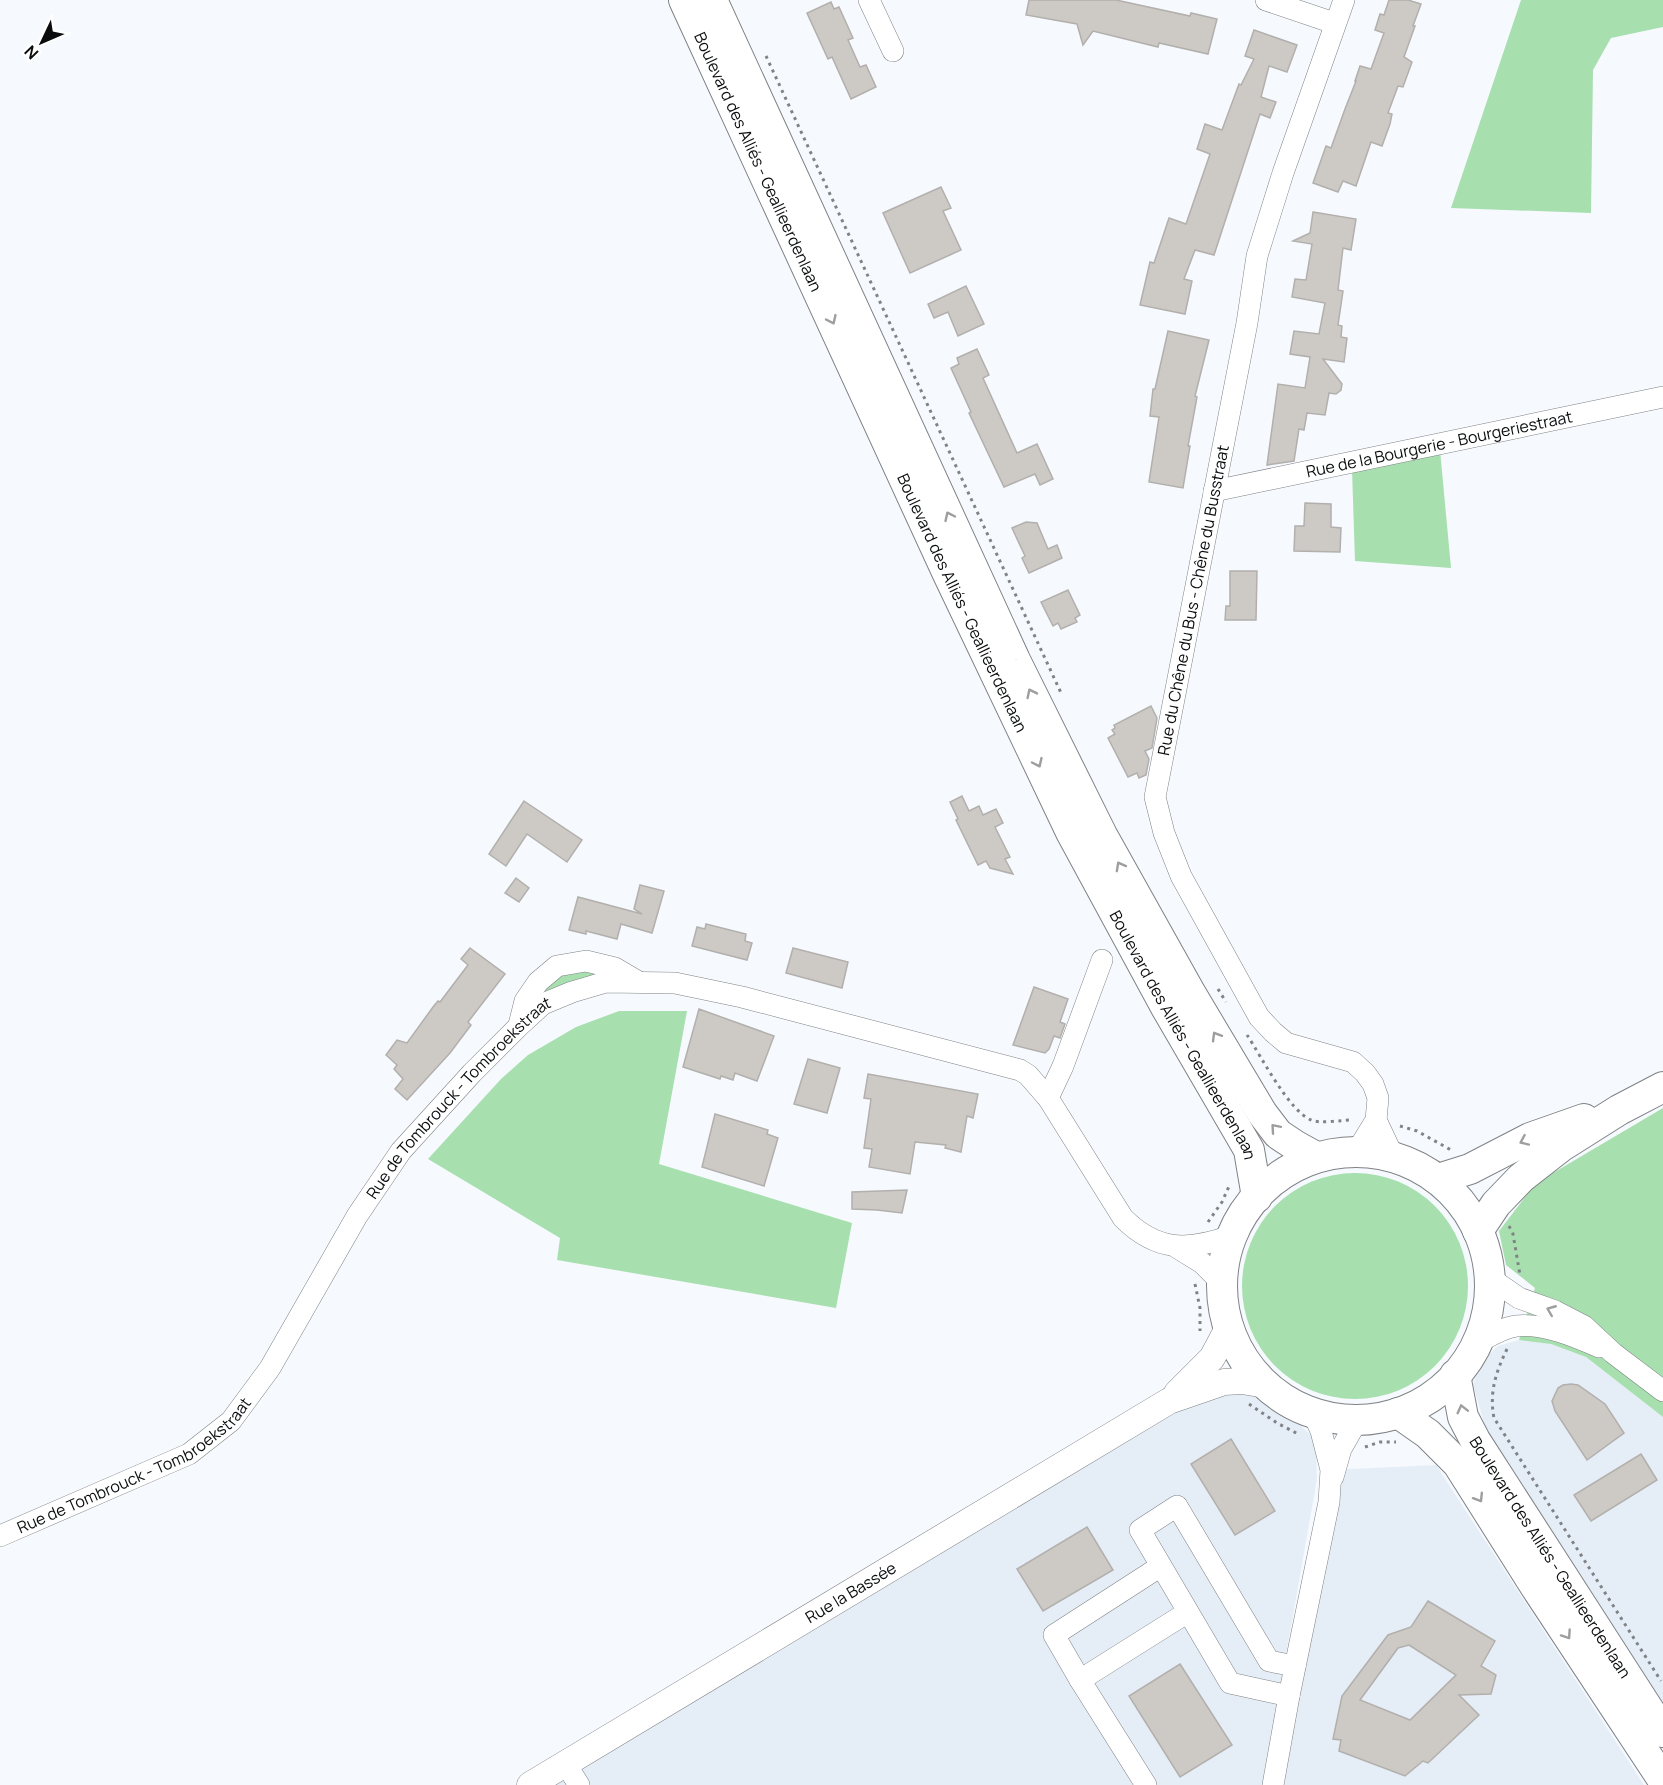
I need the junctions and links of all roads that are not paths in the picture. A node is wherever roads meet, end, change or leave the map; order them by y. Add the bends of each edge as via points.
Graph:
1 (684, 0) edge
2 (712, 0) edge
3 (869, 0) edge
4 (1266, 0) edge
5 (1344, 0) edge
6 (1334, 24) junction
7 (893, 51) dead end
8 (1663, 397) edge
9 (1214, 491) junction
10 (1102, 960) dead end
11 (638, 982) junction
12 (519, 1026) junction
13 (1663, 1087) edge
14 (1048, 1098) junction
15 (1619, 1110) junction
16 (1376, 1120) junction
17 (1357, 1151) junction
18 (1393, 1156) junction
19 (1316, 1158) junction
20 (1438, 1179) junction
21 (1257, 1197) junction
22 (1478, 1231) junction
23 (1231, 1236) junction
24 (1189, 1249) junction
25 (1490, 1278) junction
26 (1222, 1283) junction
27 (1214, 1332) junction
28 (1477, 1343) junction
29 (1613, 1353) junction
30 (1455, 1375) junction
31 (1663, 1391) edge
32 (1254, 1394) junction
33 (1169, 1401) junction
34 (1313, 1413) junction
35 (1398, 1413) junction
36 (1358, 1419) junction
37 (1333, 1447) junction
38 (0, 1536) edge
39 (1161, 1566) junction
40 (1188, 1612) junction
41 (1295, 1666) junction
42 (1080, 1680) junction
43 (1289, 1696) junction
44 (1649, 1734) edge
45 (566, 1763) junction
46 (1663, 1780) edge
47 (530, 1785) edge
48 (579, 1785) edge
49 (1146, 1785) edge
50 (1273, 1785) edge
51 (1648, 1785) edge

1 -> 21 highway, Boulevard des Alliés - Geallieerdenlaan via 1071,832 1249,1150
19 -> 2 highway, Boulevard des Alliés - Geallieerdenlaan via 1278,1134 1262,1113 1258,1079 1191,994 1102,835 1015,660
3 - 7 street
4 - 6 street
5 - 6 street, Rue du Chêne du Bus - Chêne du Busstraat
6 - 9 street, Rue du Chêne du Bus - Chêne du Busstraat via 1257,256
8 - 9 street, Rue de la Bourgerie - Bourgeriestraat
9 - 16 street, Rue du Chêne du Bus - Chêne du Busstraat via 1155,797 1164,833 1181,876 1259,1017 1286,1042 1353,1062 1373,1084 1378,1098
10 - 14 street
11 - 12 street, Rue de Tombrouck - Tombroekstraat via 606,982 572,992 543,1004
11 - 12 street via 615,968 586,961 557,966 538,982 525,1001
11 - 14 street, Rue de Tombrouck - Tombroekstraat via 675,983 742,997 1007,1066 1028,1075
12 - 38 street, Rue de Tombrouck - Tombroekstraat via 401,1151 357,1216 270,1368 231,1421 189,1454
13 - 15 highway
14 - 24 street, Rue de Tombrouck - Tombroekstraat via 1123,1218 1146,1237
15 -> 20 highway via 1545,1132 1470,1169
15 - 22 highway via 1521,1178 1496,1204
16 - 17 street
16 - 18 street, Rue du Chêne du Bus - Chêne du Busstraat
17 - 18 highway
17 - 19 highway
18 - 20 highway
19 - 21 highway via 1285,1173
20 - 22 highway via 1463,1206
21 - 23 highway via 1244,1210
22 - 25 highway
23 - 24 street
23 - 26 highway
24 - 26 street, Rue de Tombrouck - Tombroekstraat
25 - 28 highway via 1486,1320
29 -> 25 street via 1584,1326 1519,1298
26 - 27 highway via 1223,1305
27 - 32 highway via 1243,1357
27 - 33 main road, Rue la Bassée via 1212,1358
28 - 29 street via 1515,1326 1535,1327
28 - 30 highway
29 - 31 street
30 - 35 highway via 1428,1400
44 -> 30 highway, Boulevard des Alliés - Geallieerdenlaan via 1474,1440 1463,1417
32 - 33 main road, Rue la Bassée via 1242,1381 1224,1382
32 - 34 highway via 1286,1400
33 - 45 main road, Rue la Bassée
34 - 36 highway
34 - 37 street
35 - 36 highway
35 -> 44 highway, Boulevard des Alliés - Geallieerdenlaan via 1428,1434 1458,1464 1534,1586
36 - 37 street
37 - 41 street via 1329,1502
39 - 40 street
39 - 41 street via 1140,1530 1177,1506 1269,1661
39 - 42 street via 1054,1635
40 - 42 street
40 - 43 street via 1230,1683
41 - 43 street
42 - 49 street
43 - 50 street
44 - 46 highway, Boulevard des Alliés - Geallieerdenlaan
44 - 51 street, Boulevard des Alliés - Geallieerdenlaan
45 - 47 main road, Rue la Bassée
45 - 48 street

